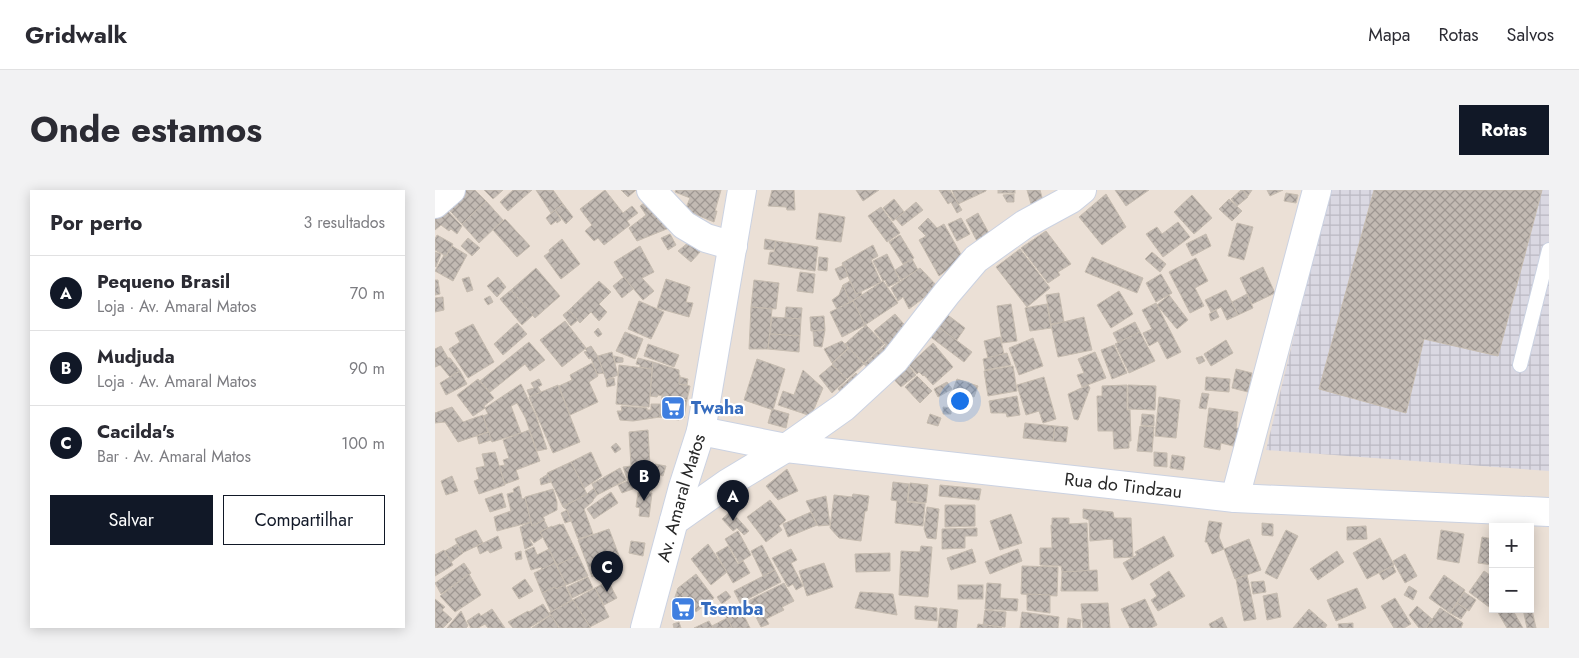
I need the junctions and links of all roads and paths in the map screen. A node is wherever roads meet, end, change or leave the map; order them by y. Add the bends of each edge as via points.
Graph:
1 (451, 190) edge
2 (651, 190) edge
3 (742, 190) edge
4 (1083, 190) edge
5 (1317, 190) edge
6 (435, 204) edge
7 (733, 246) junction
8 (1549, 250) edge
9 (1520, 365) dead end
10 (701, 431) junction
11 (786, 448) junction
12 (1235, 498) junction
13 (1549, 512) edge
14 (673, 521) junction
15 (644, 627) edge

1 - 6 street
2 - 7 street via 684,225 706,238
3 - 7 street, Av. Amaral Matos
4 - 11 street via 1025,224 977,259 895,360 844,408
5 - 12 street
7 - 10 street, Av. Amaral Matos
8 - 9 lane
10 - 11 street, Rua do Tindzau
10 - 14 street, Av. Amaral Matos
11 - 12 street, Rua do Tindzau
11 - 14 street
12 - 13 street, Rua do Tindzau
14 - 15 street, Av. Amaral Matos

